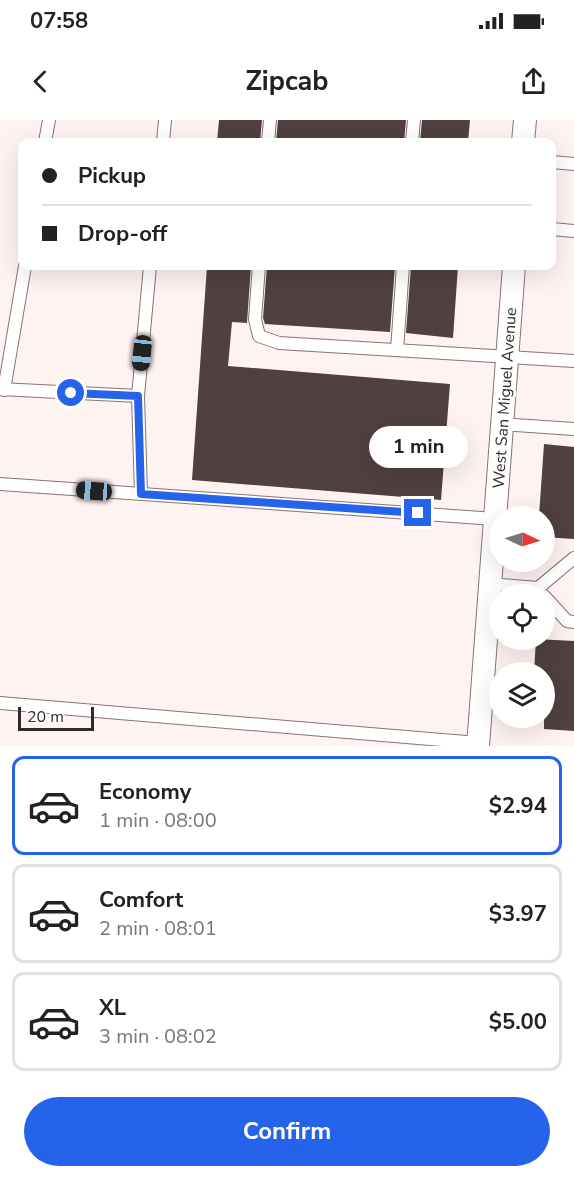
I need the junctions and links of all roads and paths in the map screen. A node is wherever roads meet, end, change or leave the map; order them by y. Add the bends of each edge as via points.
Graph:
1 (49, 120) edge
2 (165, 120) edge
3 (270, 120) edge
4 (414, 120) edge
5 (525, 120) edge
6 (46, 138) edge
7 (163, 138) edge
8 (268, 138) edge
9 (412, 138) edge
10 (524, 138) edge
11 (556, 162) edge
12 (574, 164) edge
13 (556, 229) edge
14 (574, 231) edge
15 (24, 270) edge
16 (150, 270) edge
17 (259, 270) edge
18 (403, 270) edge
19 (514, 270) edge
20 (397, 350) junction
21 (507, 356) junction
22 (574, 361) edge
23 (2, 389) edge
24 (138, 396) junction
25 (502, 424) junction
26 (574, 429) edge
27 (0, 484) edge
28 (141, 494) junction
29 (496, 506) edge
30 (489, 519) edge
31 (574, 558) edge
32 (491, 572) edge
33 (490, 584) edge
34 (550, 584) edge
35 (489, 597) edge
36 (555, 608) edge
37 (574, 622) edge
38 (0, 703) edge
39 (478, 744) edge

1 - 6 lane
2 - 7 lane
3 - 8 lane
4 - 9 lane
5 - 10 street
11 - 12 lane
13 - 14 lane
15 - 23 lane
16 - 24 lane
17 - 20 lane via 255,319 260,336 279,343
18 - 20 lane
19 - 21 street, West San Miguel Avenue
20 - 21 lane
21 - 22 lane
21 - 25 street, West San Miguel Avenue
23 - 24 lane
24 - 28 lane
25 - 26 lane
25 - 29 street, West San Miguel Avenue
27 - 28 lane
28 - 30 lane
31 - 34 lane
32 - 33 street, West San Miguel Avenue
35 - 39 street, West San Miguel Avenue
36 - 37 lane via 567,621
38 - 39 lane

